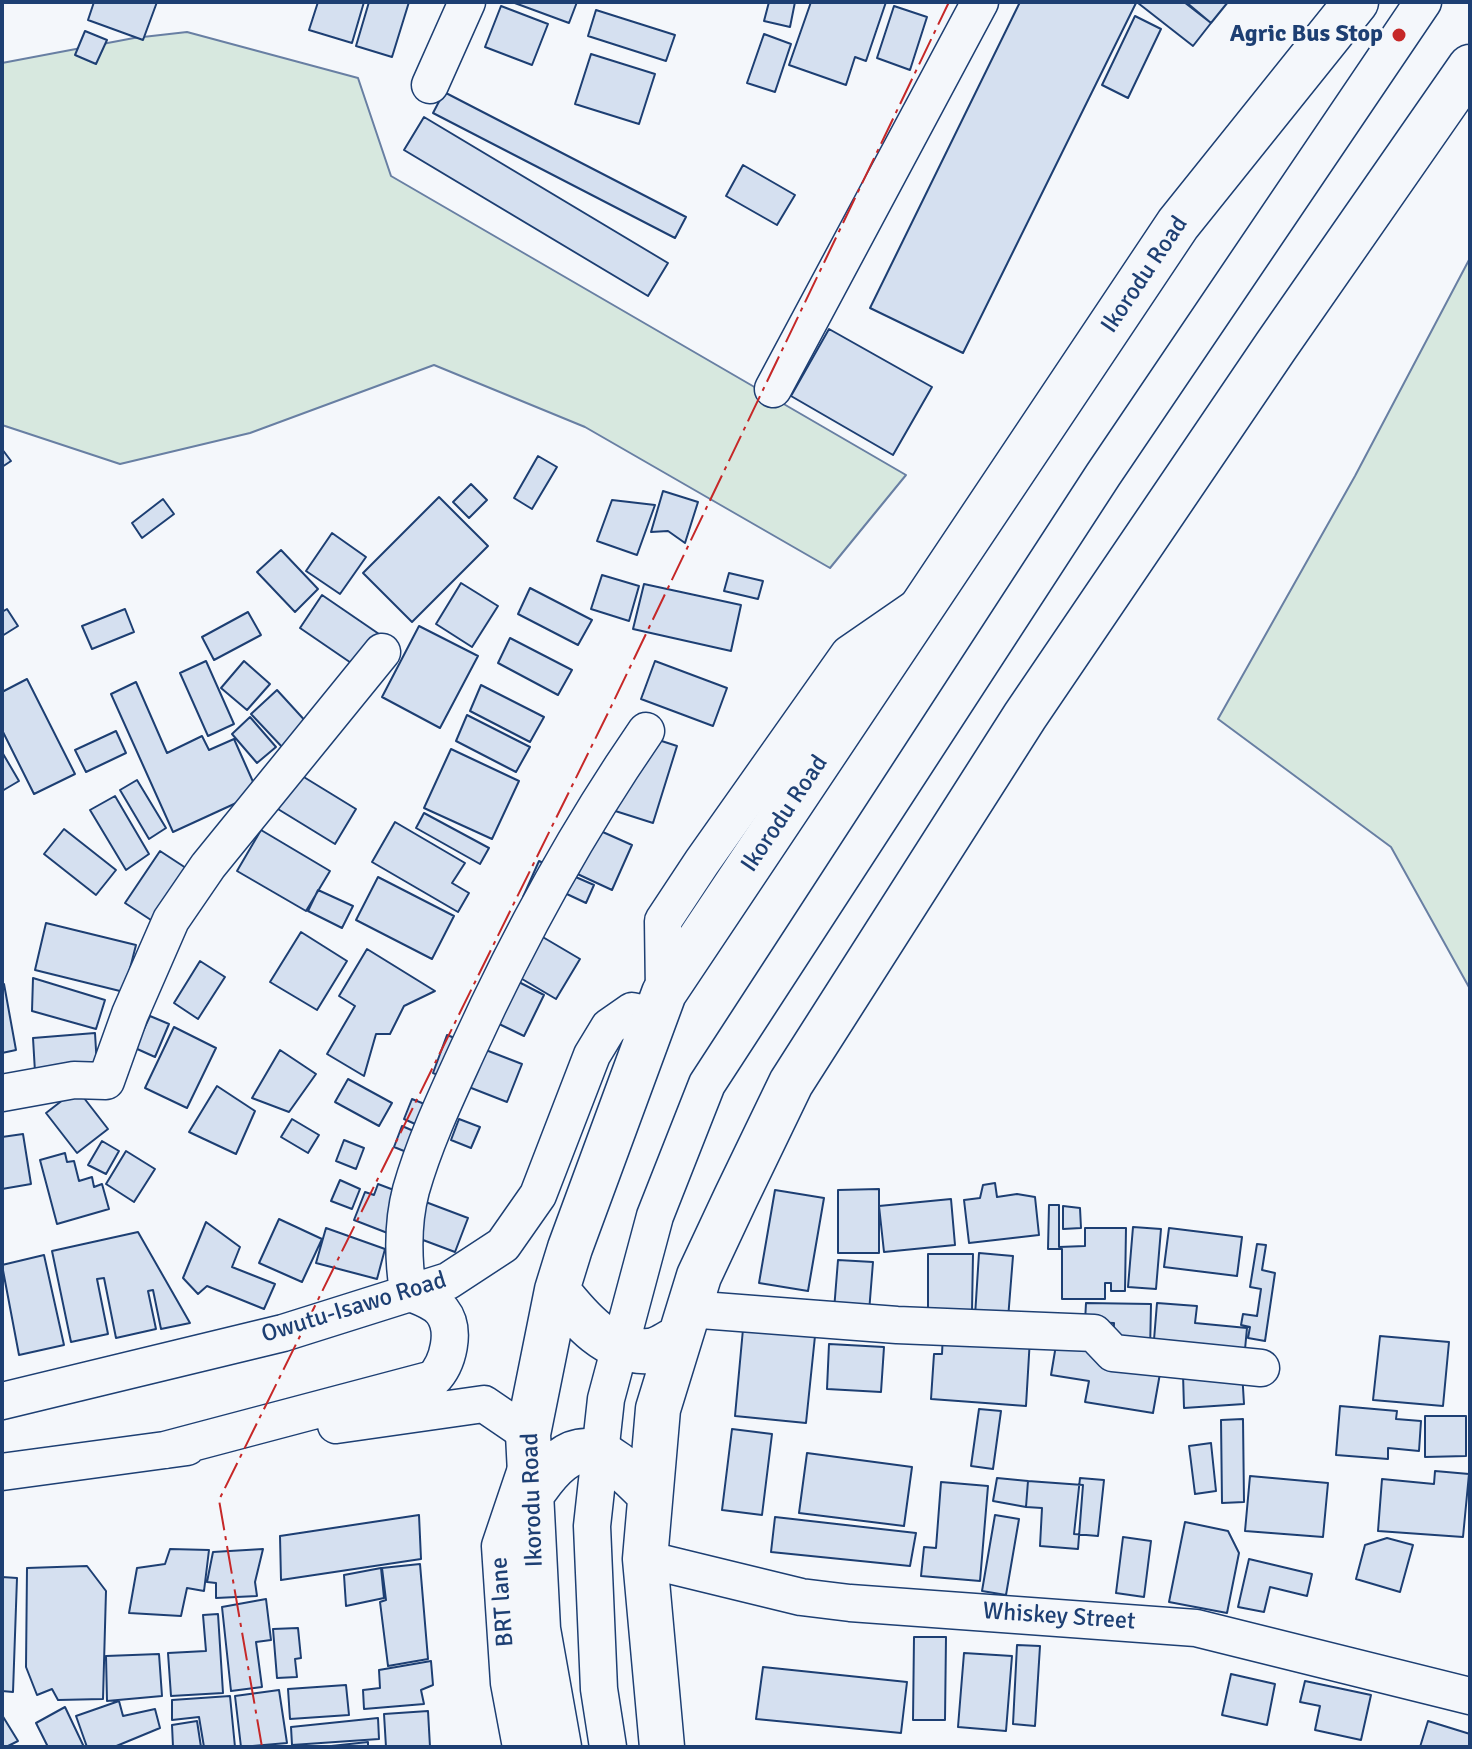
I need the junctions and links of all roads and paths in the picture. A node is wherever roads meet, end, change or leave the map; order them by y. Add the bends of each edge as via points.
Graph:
1 (467, 2) edge
2 (980, 2) edge
3 (1356, 2) edge
4 (1423, 2) edge
5 (1470, 67) edge
6 (430, 85) dead end
7 (773, 389) dead end
8 (382, 652) dead end
9 (646, 731) dead end
10 (660, 1004) junction
11 (2, 1093) edge
12 (557, 1290) junction
13 (408, 1292) junction
14 (683, 1324) junction
15 (620, 1346) junction
16 (1261, 1368) dead end
17 (2, 1401) edge
18 (165, 1450) junction
19 (600, 1451) junction
20 (529, 1463) junction
21 (2, 1472) edge
22 (650, 1495) junction
23 (645, 1559) junction
24 (1470, 1696) edge
25 (521, 1747) edge
26 (559, 1747) edge
27 (608, 1747) edge
28 (662, 1747) edge

1 - 6 street
2 - 7 street
3 - 10 highway, Ikorodu Road via 1178,224
4 - 15 street via 1103,475 707,1084 655,1216
5 - 14 highway via 1051,678 874,949 791,1083 711,1250
8 - 11 street via 208,866 171,920 106,1081 74,1080
9 - 13 street via 602,795 546,895 434,1123 410,1192 402,1251
10 - 12 highway, Ikorodu Road
10 - 13 street, Owutu-Isawo Road via 632,1011 609,1027 592,1055 538,1195 503,1245 448,1281
12 - 15 highway via 579,1318
12 - 20 highway, Ikorodu Road
13 - 17 street, Owutu-Isawo Road via 283,1333
13 - 18 street via 445,1314 447,1355 443,1370 433,1379
14 - 15 highway via 650,1352
14 - 16 street via 1094,1333 1113,1353
14 - 22 highway via 658,1409
15 - 19 street
18 - 20 street via 484,1404
18 - 21 street
19 - 20 highway via 566,1455 547,1472
19 - 22 highway via 619,1462
19 - 27 street via 592,1526 599,1689
20 - 25 street, BRT lane via 500,1546 509,1683
20 - 26 highway, Ikorodu Road via 538,1629
22 - 23 highway
23 - 24 street, Whiskey Street via 801,1597 1196,1628
23 - 28 highway

